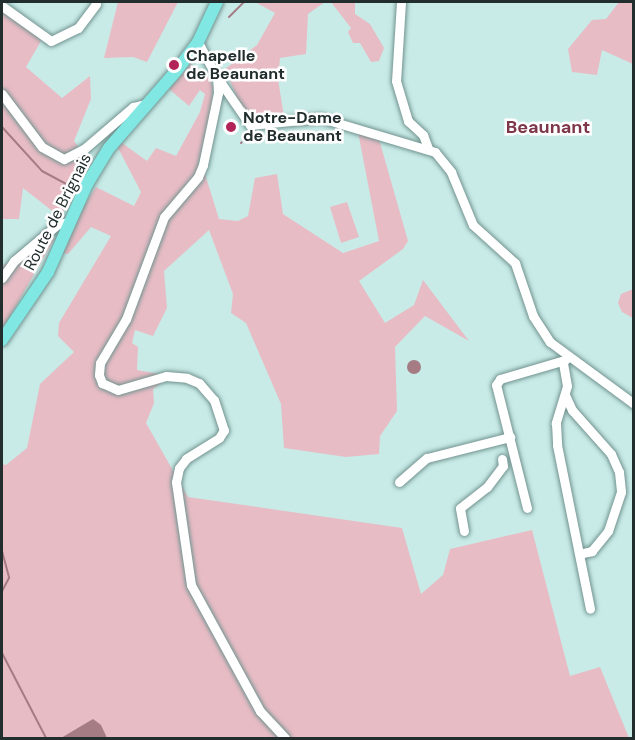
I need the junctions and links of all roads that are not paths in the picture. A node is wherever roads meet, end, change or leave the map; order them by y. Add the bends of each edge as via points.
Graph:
1 (217, 2) edge
2 (401, 2) edge
3 (96, 4) dead end
4 (2, 6) edge
5 (198, 42) junction
6 (216, 77) junction
7 (2, 94) edge
8 (149, 103) junction
9 (428, 148) junction
10 (69, 222) junction
11 (2, 278) edge
12 (2, 340) edge
13 (565, 359) junction
14 (565, 394) junction
15 (633, 404) edge
16 (510, 437) junction
17 (498, 440) junction
18 (515, 456) junction
19 (502, 459) junction
20 (399, 482) dead end
21 (527, 508) dead end
22 (464, 531) dead end
23 (579, 554) junction
24 (590, 609) dead end
25 (285, 738) edge

1 - 5 main road, Route de Brignais
2 - 9 street via 396,81 408,121 423,135
3 - 4 street via 78,28 51,41
5 - 6 street
5 - 8 main road, Route de Brignais
6 - 9 street via 250,124 321,118
6 - 25 street via 216,107 203,165 198,177 164,217 126,319 100,363 99,375 102,383 118,390 166,376 187,378 199,383 214,400 224,430 219,438 186,459 176,482 191,585 260,711
7 - 8 street via 42,147 64,159 84,149 133,107
8 - 10 main road, Route de Brignais via 109,148
9 - 13 street via 451,172 473,225 515,263 542,331
10 - 11 street via 58,224 14,261
10 - 12 main road, Route de Brignais via 48,272
13 - 14 street
13 - 15 street
13 - 16 street via 500,379 496,385
14 - 23 street via 556,423 557,445
14 - 23 street via 572,410 611,454 619,472 621,492 608,531 592,551
16 - 17 street
16 - 18 street
17 - 19 street
17 - 20 street via 427,458
18 - 19 street
18 - 21 street
19 - 22 street via 503,466 487,487 460,508
23 - 24 street

